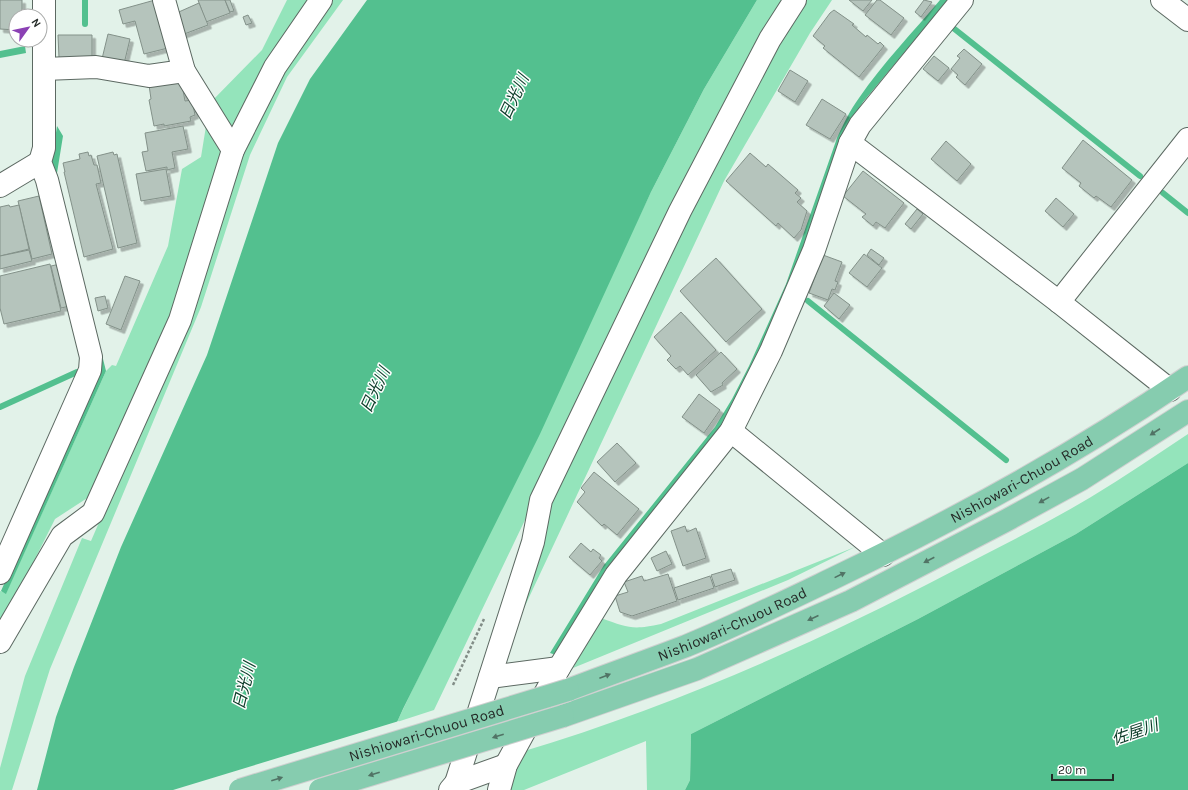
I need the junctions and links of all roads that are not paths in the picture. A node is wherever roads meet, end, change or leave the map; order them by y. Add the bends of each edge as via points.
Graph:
1 (44, 0) edge
2 (164, 0) edge
3 (321, 0) edge
4 (794, 0) edge
5 (962, 0) edge
6 (1162, 0) edge
7 (1188, 20) edge
8 (44, 69) junction
9 (184, 71) junction
10 (1188, 139) edge
11 (850, 143) junction
12 (233, 150) junction
13 (40, 162) junction
14 (0, 186) edge
15 (1059, 302) junction
16 (1188, 377) edge
17 (1170, 390) junction
18 (1188, 411) edge
19 (730, 431) junction
20 (883, 555) junction
21 (0, 573) edge
22 (0, 642) edge
23 (559, 668) junction
24 (490, 677) junction
25 (506, 765) junction
26 (453, 786) edge
27 (240, 790) edge
28 (320, 790) edge
29 (499, 790) edge

1 - 8 street
2 - 9 street
3 - 12 street via 274,66
4 - 24 street via 770,39 680,211 540,500 533,542
5 - 11 street via 860,125
6 - 7 street
8 - 9 street via 96,67 149,76
8 - 13 street via 44,148
9 - 12 street
10 - 15 street
11 - 15 street
11 - 19 street via 814,250 771,351
12 - 22 street via 180,320 100,499 93,513 62,536
13 - 14 street
13 - 21 street via 47,180 91,357 90,370
15 - 17 street
16 - 17 main road, Nishiowari-Chuou Road
17 - 20 main road, Nishiowari-Chuou Road via 1029,477
18 -> 28 main road, Nishiowari-Chuou Road, bridge via 1082,479 1007,520 851,600 697,669 562,716
19 - 20 street
19 - 23 street via 616,575
27 -> 20 main road, Nishiowari-Chuou Road, bridge via 568,690 687,646
23 - 24 street
23 - 25 street
24 - 26 street
25 - 26 street
25 - 29 street

